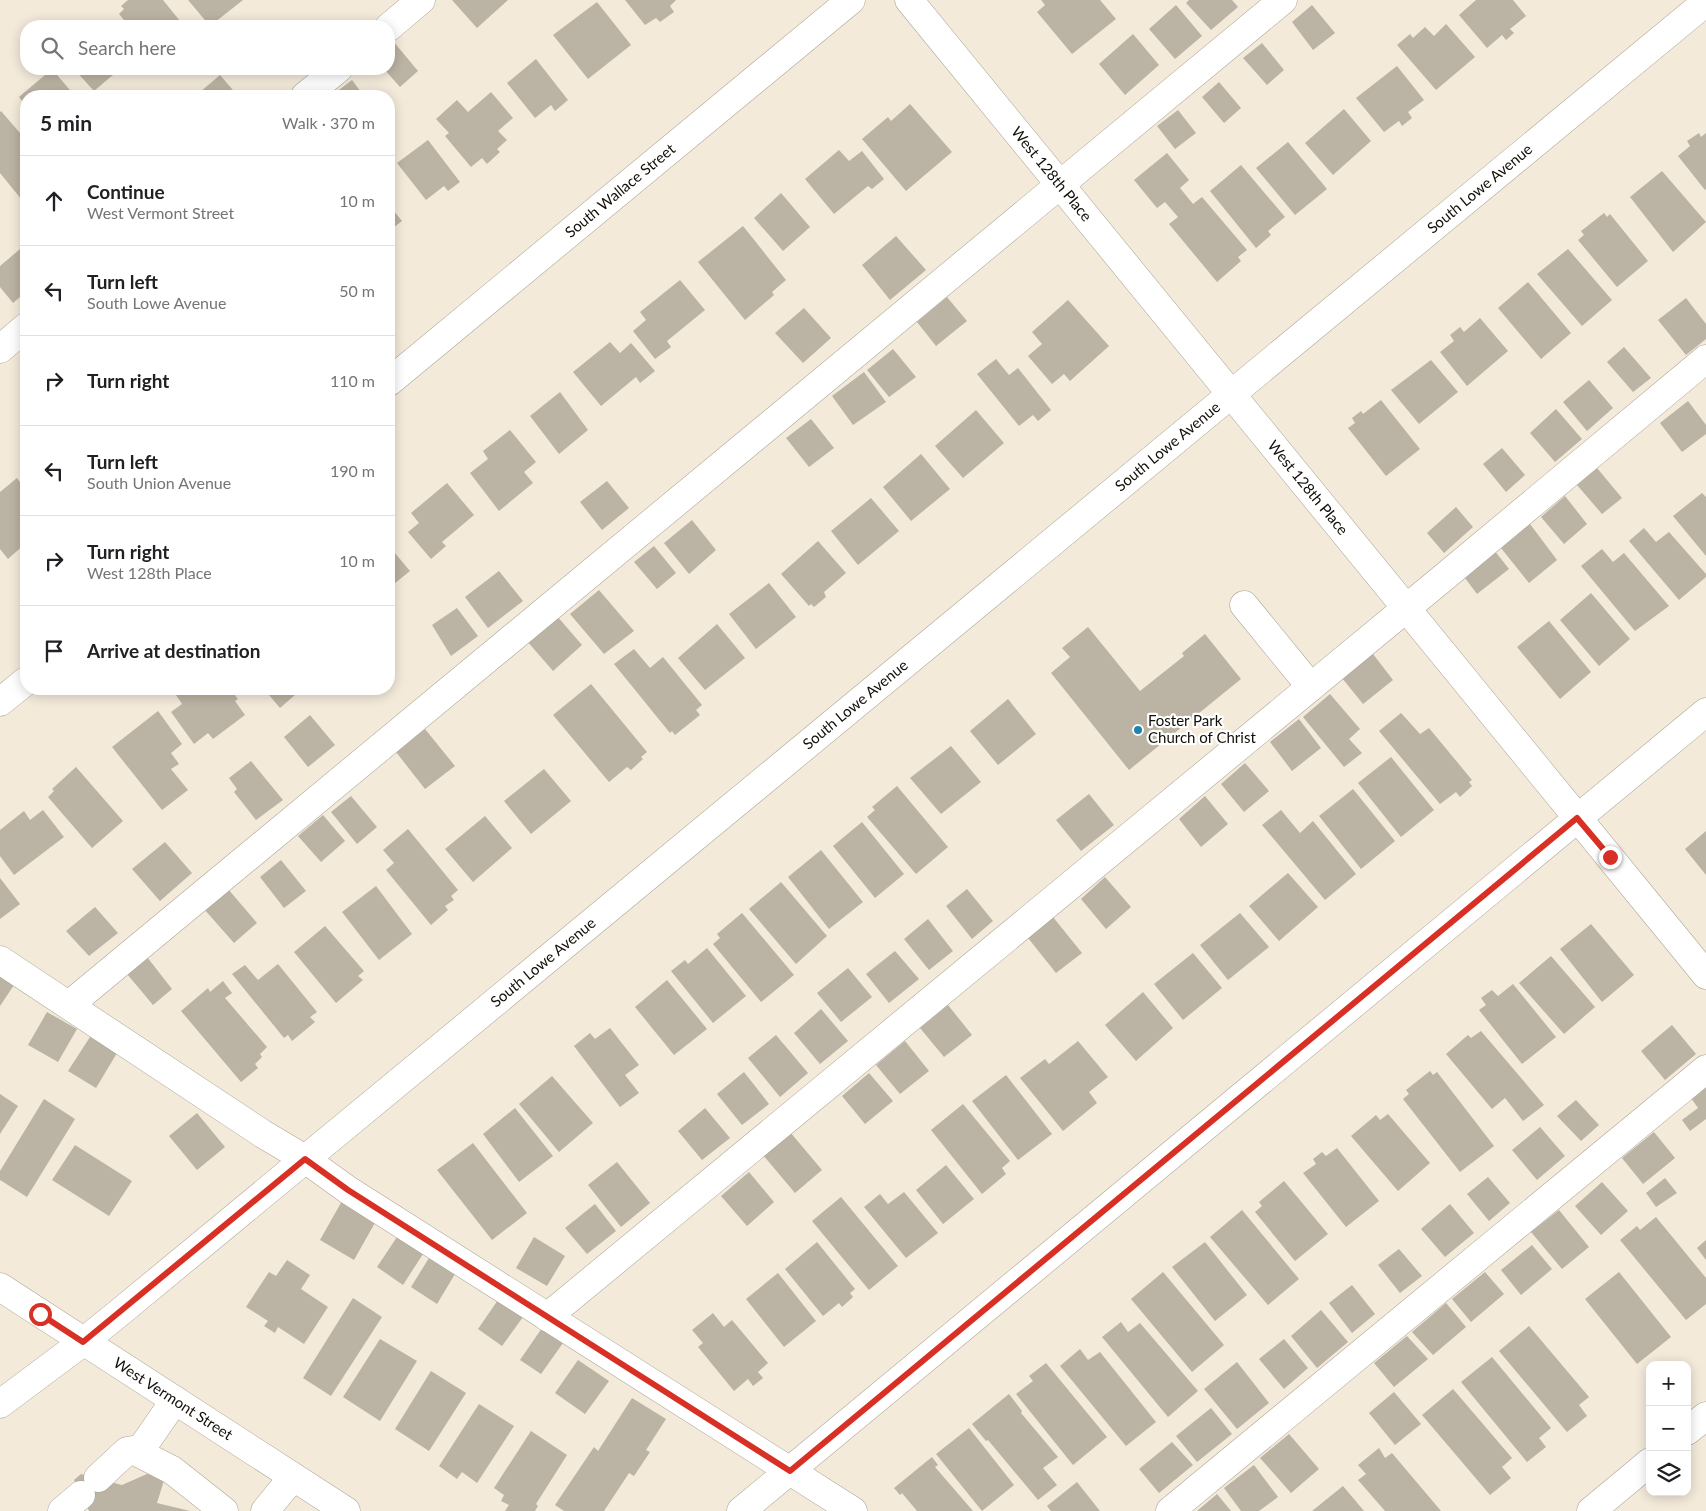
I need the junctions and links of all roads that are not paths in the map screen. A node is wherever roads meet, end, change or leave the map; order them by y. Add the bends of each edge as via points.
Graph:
1 (421, 0) edge
2 (851, 0) edge
3 (909, 0) edge
4 (1283, 0) edge
5 (1706, 2) edge
6 (395, 22) edge
7 (331, 75) edge
8 (312, 90) edge
9 (1060, 185) junction
10 (20, 332) edge
11 (0, 349) edge
12 (1706, 359) edge
13 (395, 377) edge
14 (1231, 394) junction
15 (1244, 605) dead end
16 (1406, 609) junction
17 (20, 686) edge
18 (1311, 687) junction
19 (0, 702) edge
20 (1706, 712) edge
21 (1577, 818) junction
22 (0, 960) edge
23 (1706, 975) edge
24 (70, 1005) junction
25 (1706, 1069) edge
26 (305, 1159) junction
27 (0, 1287) edge
28 (547, 1317) junction
29 (83, 1342) junction
30 (175, 1400) junction
31 (0, 1404) edge
32 (1706, 1416) edge
33 (1691, 1428) edge
34 (139, 1452) junction
35 (1646, 1465) edge
36 (790, 1471) junction
37 (293, 1477) junction
38 (80, 1495) edge
39 (224, 1511) edge
40 (265, 1511) edge
41 (346, 1511) edge
42 (741, 1511) edge
43 (853, 1511) edge
44 (1170, 1511) edge
45 (1591, 1511) edge

1 - 6 street
2 - 13 street, South Wallace Street
3 - 9 street, West 128th Place
4 - 9 street
5 - 14 street, South Lowe Avenue
7 - 8 street
9 - 14 street, West 128th Place
9 - 24 street
10 - 11 street
12 - 16 street
14 - 16 street, West 128th Place
14 - 26 street, South Lowe Avenue
15 - 18 street
16 - 18 street
16 - 21 street, West 128th Place
17 - 19 street
18 - 28 street
20 - 21 street
21 - 23 street, West 128th Place
21 - 36 street
22 - 24 street
24 - 26 street
25 - 44 street
26 - 28 street
26 - 29 street, South Lowe Avenue
27 - 29 street, West Vermont Street
28 - 36 street
29 - 30 street, West Vermont Street
29 - 31 street, South Lowe Avenue
30 - 34 street
30 - 37 street, West Vermont Street
32 - 33 street
34 - 38 street via 127,1451
34 - 39 street via 172,1470
35 - 45 street
36 - 42 street
36 - 43 street
37 - 40 street
37 - 41 street, West Vermont Street

